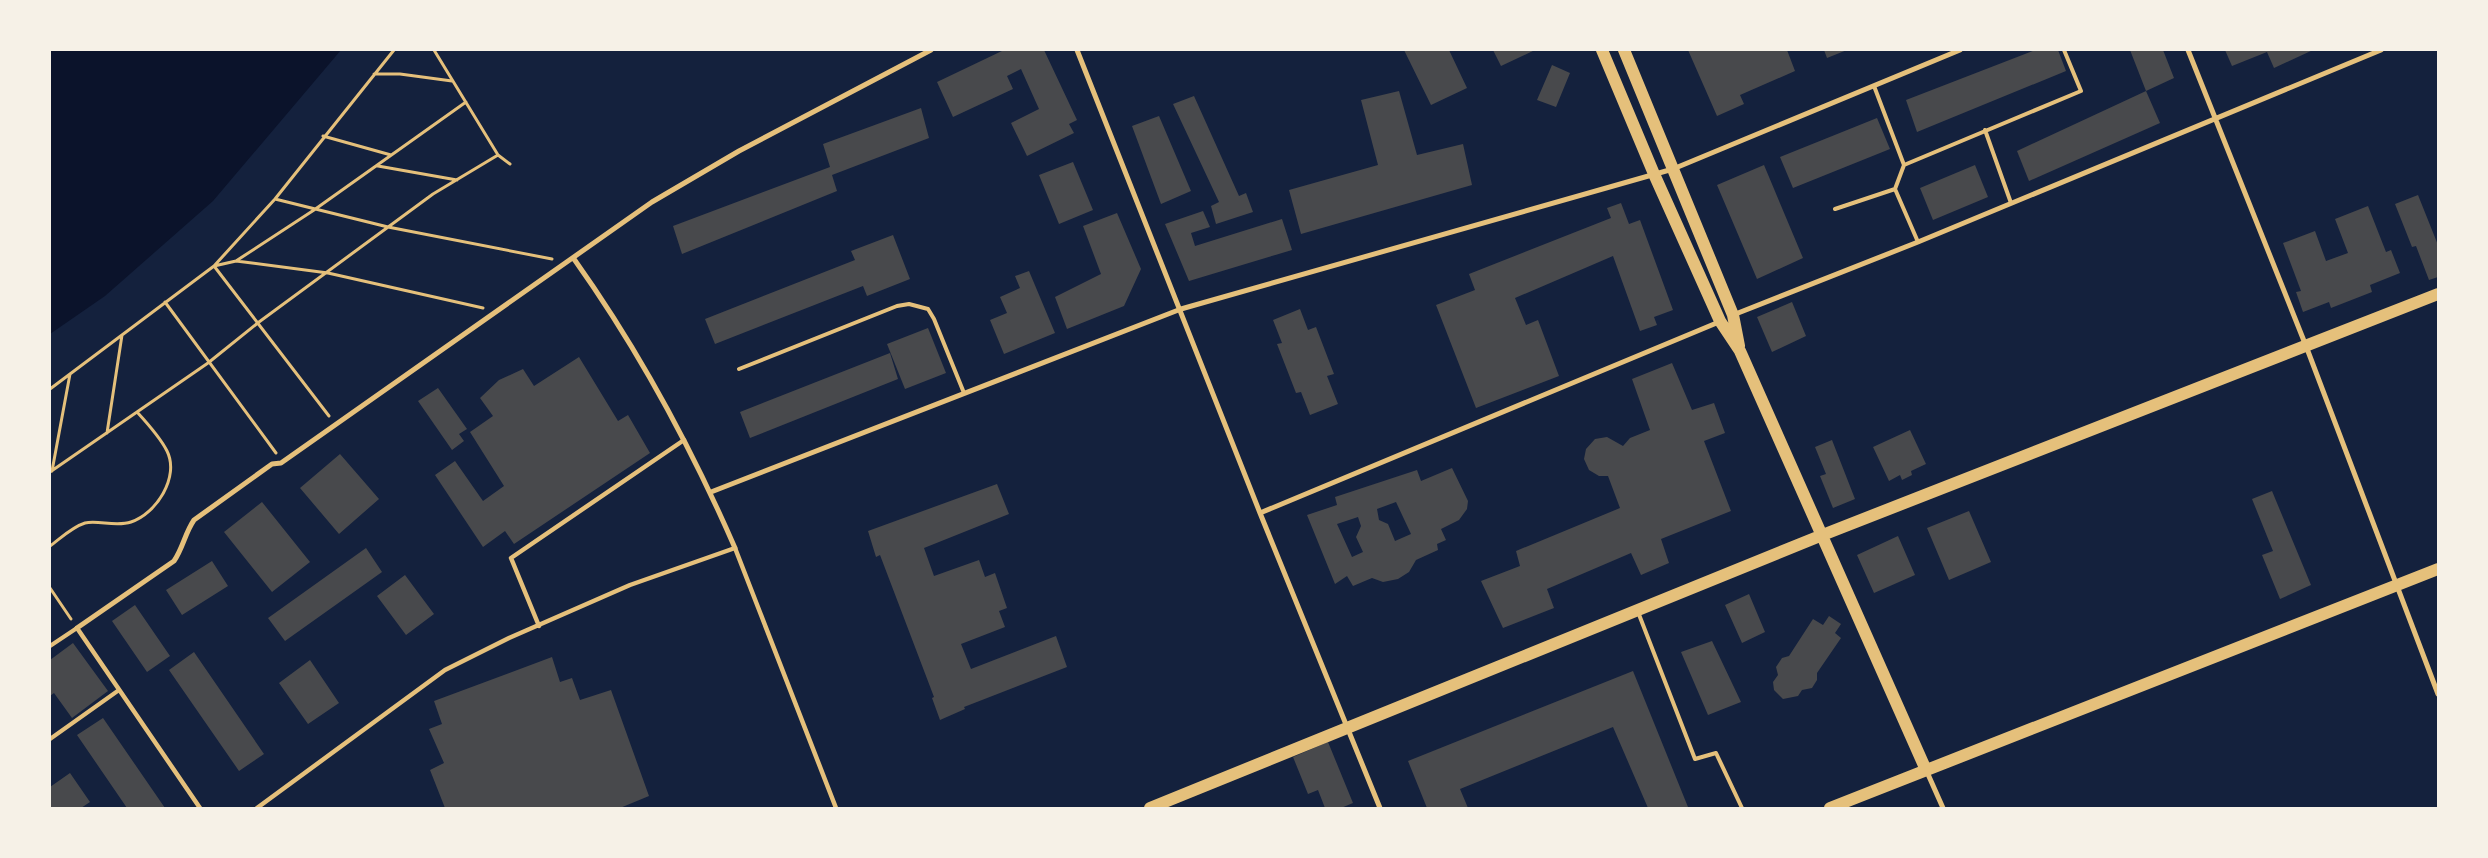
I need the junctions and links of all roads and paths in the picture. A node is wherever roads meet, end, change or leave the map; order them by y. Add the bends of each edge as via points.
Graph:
1 (394, 50) edge
2 (931, 50) edge
3 (1078, 50) edge
4 (1602, 50) edge
5 (1624, 50) edge
6 (1960, 50) edge
7 (2064, 50) edge
8 (2188, 50) edge
9 (2382, 50) edge
10 (436, 51) edge
11 (373, 74) junction
12 (452, 81) junction
13 (1874, 86) junction
14 (466, 102) junction
15 (2216, 119) junction
16 (1985, 130) junction
17 (323, 136) junction
18 (391, 155) junction
19 (498, 155) junction
20 (510, 164) dead end
21 (1904, 164) junction
22 (377, 166) junction
23 (1673, 169) junction
24 (1654, 174) junction
25 (457, 180) junction
26 (1895, 189) junction
27 (275, 199) junction
28 (2011, 203) junction
29 (1835, 209) dead end
30 (314, 210) junction
31 (388, 227) junction
32 (1918, 242) junction
33 (552, 259) dead end
34 (574, 259) junction
35 (236, 261) junction
36 (214, 266) junction
37 (328, 273) junction
38 (2438, 294) edge
39 (165, 302) junction
40 (483, 308) dead end
41 (1181, 310) junction
42 (1733, 315) junction
43 (1720, 321) junction
44 (259, 322) junction
45 (122, 335) junction
46 (2306, 346) junction
47 (1740, 350) junction
48 (208, 363) junction
49 (739, 368) dead end
50 (70, 373) junction
51 (50, 389) edge
52 (964, 392) junction
53 (137, 412) junction
54 (330, 417) dead end
55 (107, 432) junction
56 (684, 440) junction
57 (277, 454) dead end
58 (51, 471) edge
59 (711, 492) junction
60 (1260, 513) junction
61 (1820, 536) junction
62 (50, 546) edge
63 (735, 548) junction
64 (2438, 569) edge
65 (2397, 585) junction
66 (50, 588) edge
67 (1637, 610) junction
68 (539, 626) junction
69 (77, 628) junction
70 (50, 646) edge
71 (119, 690) junction
72 (2438, 694) edge
73 (1347, 728) junction
74 (50, 739) edge
75 (1926, 770) junction
76 (200, 808) edge
77 (257, 808) edge
78 (836, 808) edge
79 (1150, 808) edge
80 (1380, 808) edge
81 (1742, 808) edge
82 (1830, 808) edge
83 (1943, 808) edge

1 - 11 path
2 - 34 street via 731,156 652,202
3 - 41 street
4 - 24 main road
5 - 23 main road
6 - 13 street
7 - 16 lane via 2081,91
8 - 15 street
9 - 15 street
10 - 12 path
11 - 12 path
11 - 17 path
12 - 14 path
13 - 21 lane
13 - 23 street
14 - 18 path
14 - 19 path
15 - 28 street
15 - 46 street
16 - 21 lane
16 - 28 lane
17 - 18 path
17 - 27 path
18 - 22 path
19 - 20 path
19 - 25 path
21 - 26 lane
22 - 25 path
22 - 30 path
23 - 24 street
23 - 42 main road
24 - 41 street
24 - 43 main road
25 - 31 path
26 - 29 lane
26 - 32 lane
27 - 30 path
27 - 36 path
28 - 32 street
30 - 31 path
30 - 35 path
31 - 33 path
31 - 37 path
32 - 42 street
34 - 56 street via 611,312
34 - 69 street via 194,520 174,561
35 - 36 path
35 - 37 path
36 - 39 path
36 - 44 path
37 - 40 path
37 - 44 path
38 - 46 main road
39 - 45 path
39 - 48 path
41 - 52 street
41 - 60 street
42 - 43 street
42 - 47 main road
43 - 47 main road
43 - 60 street
44 - 48 path
44 - 54 path
45 - 50 path
45 - 55 path
46 - 61 main road
46 - 65 street
47 - 61 main road
48 - 53 path
48 - 57 path
49 - 52 lane via 909,304 928,309
50 - 51 path
50 - 58 path
52 - 59 street
53 - 55 path
53 - 62 path via 168,452 170,474 159,501 132,522 87,523
55 - 58 path
56 - 59 street
56 - 68 street via 511,558
59 - 63 street
60 - 73 street
61 - 67 main road
61 - 75 main road
63 - 68 street via 630,585
63 - 78 street
64 - 65 main road
65 - 72 street
65 - 75 main road
66 - 69 path
67 - 73 main road
67 - 81 lane via 1695,759 1716,753
68 - 77 street via 445,670
69 - 70 lane
69 - 71 street
71 - 74 lane
71 - 76 street
73 - 79 main road
73 - 80 street
75 - 82 main road
75 - 83 street

